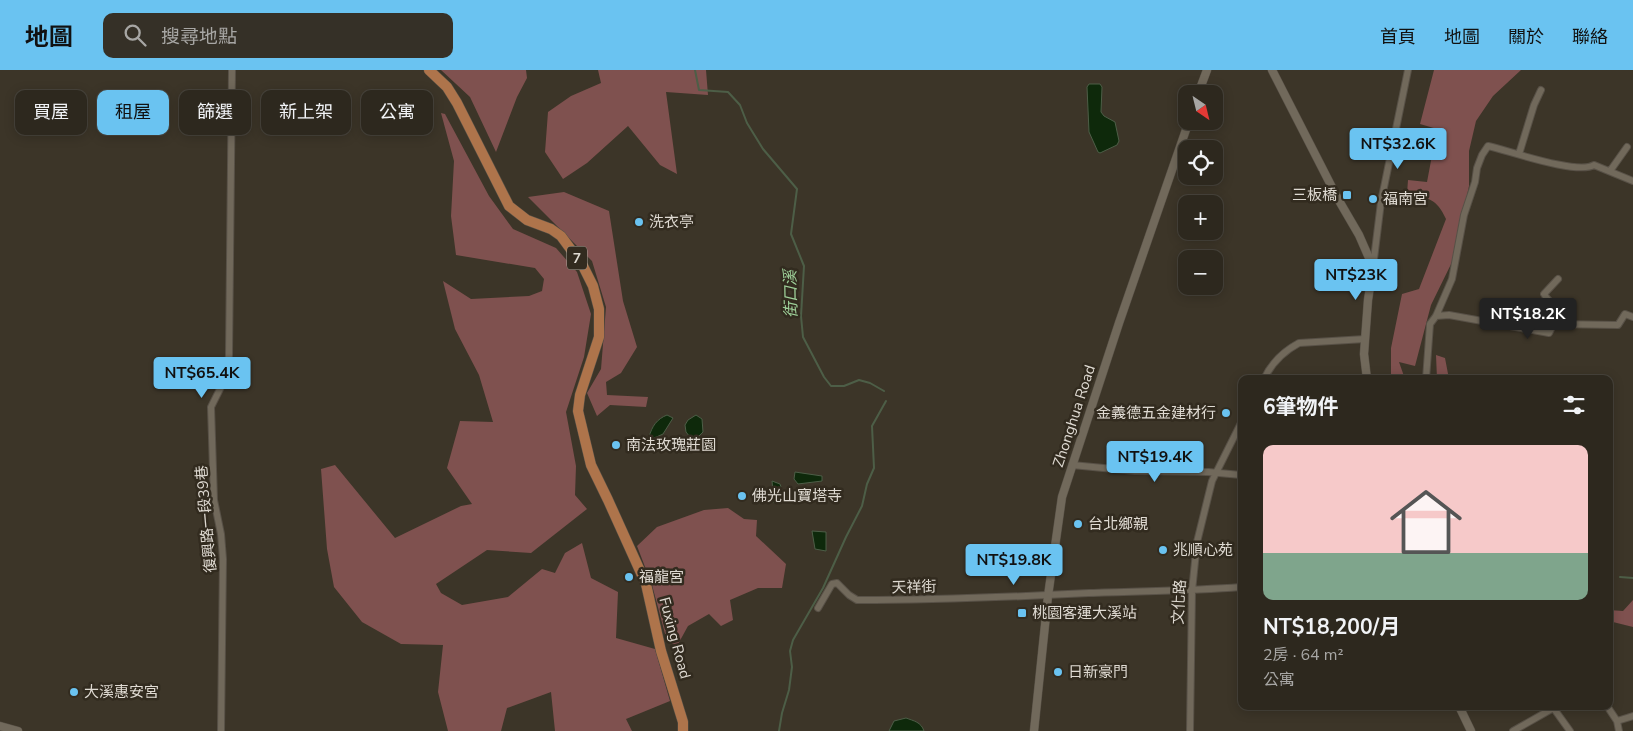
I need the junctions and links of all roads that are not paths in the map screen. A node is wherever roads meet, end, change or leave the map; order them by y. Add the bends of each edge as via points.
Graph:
1 (232, 70) edge
2 (429, 70) edge
3 (1207, 70) edge
4 (1272, 70) edge
5 (1408, 70) edge
6 (1201, 85) edge
7 (1541, 90) dead end
8 (1186, 130) edge
9 (1627, 147) dead end
10 (1519, 154) junction
11 (1610, 171) junction
12 (1633, 181) edge
13 (1373, 267) junction
14 (1558, 279) dead end
15 (1436, 316) junction
16 (1633, 317) edge
17 (1554, 324) junction
18 (1365, 339) junction
19 (1266, 375) edge
20 (1367, 375) edge
21 (1426, 375) edge
22 (1238, 429) edge
23 (1072, 465) junction
24 (1217, 472) junction
25 (1238, 475) edge
26 (1238, 587) edge
27 (1192, 591) junction
28 (1048, 596) junction
29 (818, 608) dead end
30 (1461, 710) edge
31 (1549, 710) edge
32 (1556, 710) edge
33 (1610, 710) edge
34 (1633, 716) edge
35 (1617, 722) junction
36 (0, 726) edge
37 (18, 731) edge
38 (221, 731) edge
39 (683, 731) edge
40 (1034, 731) edge
41 (1190, 731) edge
42 (1471, 731) edge
43 (1513, 731) edge
44 (1570, 731) edge
45 (1619, 731) edge

1 - 38 street, 復興路一段39巷 via 228,375 211,407 214,500 223,559
2 - 39 main road, Fuxing Road / 7 via 447,87 457,103 509,206 528,220 551,228 561,236 593,286 599,337 580,394 578,411 591,465 646,584 661,651 684,722
3 - 6 street
4 - 13 street
5 - 13 street via 1381,202
7 - 10 street
8 - 23 street, Zhonghua Road
9 - 11 street
10 - 11 street via 1564,166 1590,168 1594,165
10 - 15 street via 1488,146 1482,154 1464,215 1452,279
11 - 12 street
13 - 18 street
14 - 17 street via 1544,294 1555,312
15 - 17 street via 1449,315 1549,333
15 - 21 street via 1430,324
16 - 17 street via 1625,314 1618,325
18 - 19 street via 1298,343 1289,348
18 - 20 street
22 - 24 street, 文化路
23 - 24 street via 1135,471
23 - 28 street, Zhonghua Road via 1062,497
24 - 25 street
24 - 27 street, 文化路 via 1197,542
26 - 27 street, 天祥街
27 - 28 street, 天祥街
27 - 41 street, 文化路
28 - 29 street, 天祥街 via 857,600 836,583 832,584
28 - 40 street, Zhonghua Road
30 - 42 street
31 - 43 street
32 - 44 street
33 - 35 street
34 - 35 street
35 - 45 street
36 - 37 street

